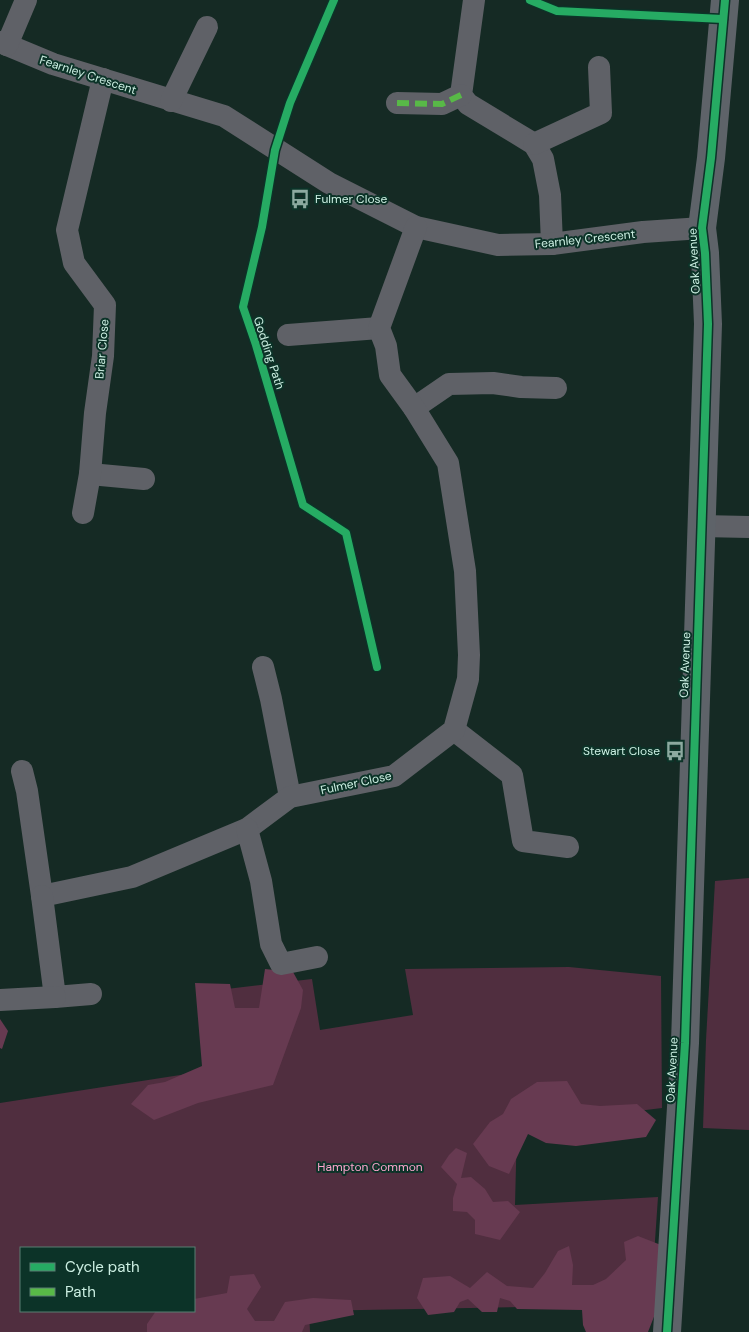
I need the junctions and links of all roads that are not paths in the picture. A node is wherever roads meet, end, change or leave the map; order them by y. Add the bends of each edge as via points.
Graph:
1 (26, 0) edge
2 (474, 0) edge
3 (725, 0) edge
4 (207, 27) dead end
5 (3, 43) edge
6 (599, 67) dead end
7 (102, 79) junction
8 (461, 95) junction
9 (171, 102) junction
10 (397, 103) dead end
11 (534, 144) junction
12 (416, 228) junction
13 (702, 228) junction
14 (552, 244) junction
15 (379, 328) junction
16 (288, 335) dead end
17 (556, 388) dead end
18 (414, 408) junction
19 (90, 474) junction
20 (144, 479) dead end
21 (83, 513) dead end
22 (701, 526) junction
23 (749, 527) edge
24 (263, 666) dead end
25 (454, 730) junction
26 (22, 771) dead end
27 (290, 797) junction
28 (247, 829) junction
29 (568, 847) dead end
30 (42, 896) junction
31 (317, 957) dead end
32 (91, 994) dead end
33 (55, 997) junction
34 (0, 1000) edge
35 (667, 1332) edge

1 - 5 street, Fearnley Crescent
2 - 8 street
3 - 13 street, Oak Avenue
4 - 9 street
5 - 7 street, Fearnley Crescent via 52,64
6 - 11 street via 601,113
7 - 9 street, Fearnley Crescent
7 - 19 street, Briar Close via 67,230 74,263 105,305 103,356
8 - 10 street via 442,104
8 - 11 street via 468,104
9 - 12 street, Fearnley Crescent via 224,116 328,183
11 - 14 street via 543,159 550,195
12 - 14 street, Fearnley Crescent via 498,245
12 - 15 street
13 - 14 street, Fearnley Crescent
13 - 22 street, Oak Avenue via 708,324
15 - 16 street
15 - 18 street via 386,346 390,375
17 - 18 street via 493,383 448,384
18 - 25 street via 448,463 465,571 470,655 468,679
19 - 20 street
19 - 21 street, Briar Close
22 - 23 street
22 - 35 street, Oak Avenue via 685,1043
24 - 27 street
25 - 27 street, Fulmer Close via 394,776
25 - 29 street via 512,775 523,841
26 - 30 street
27 - 28 street, Fulmer Close
28 - 30 street, Fulmer Close via 132,876
28 - 31 street via 261,882 271,944 281,964
30 - 33 street
32 - 33 street
33 - 34 street

